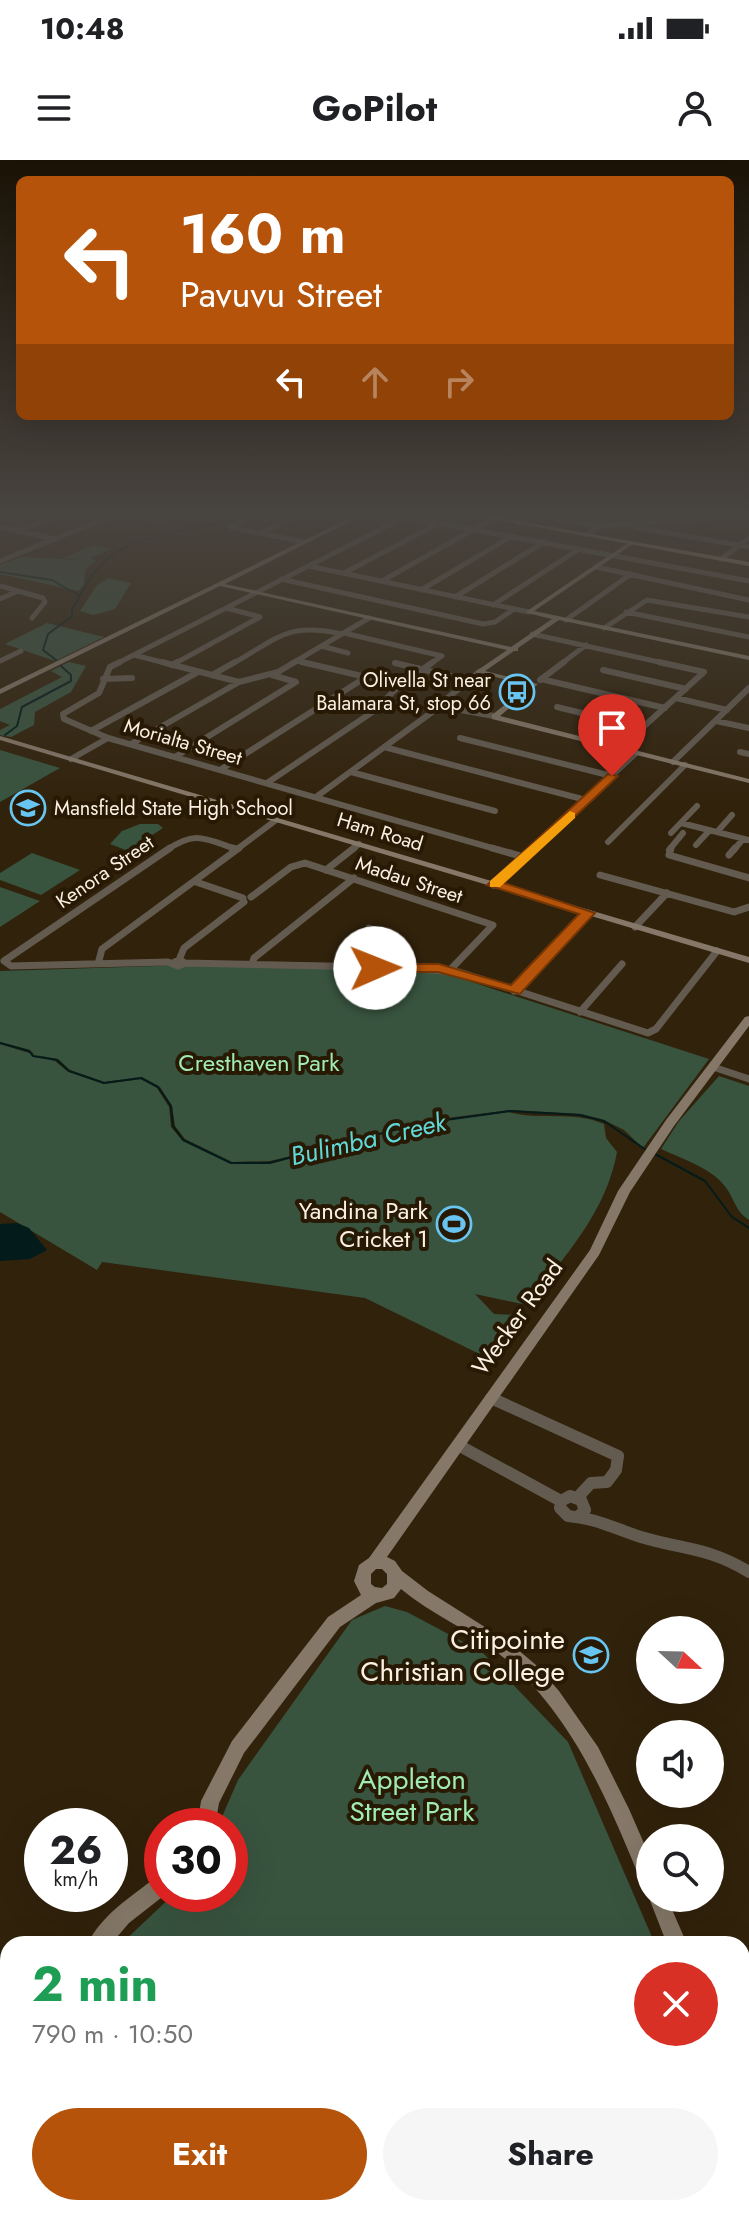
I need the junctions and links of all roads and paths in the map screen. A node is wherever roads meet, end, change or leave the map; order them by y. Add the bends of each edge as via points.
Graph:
1 (36, 612) edge
2 (162, 612) edge
3 (218, 612) edge
4 (241, 612) edge
5 (342, 612) edge
6 (429, 612) edge
7 (510, 612) edge
8 (529, 612) edge
9 (573, 612) edge
10 (626, 612) joint
11 (718, 612) edge
12 (32, 618) dead end
13 (369, 618) junction
14 (749, 618) edge
15 (562, 619) junction
16 (604, 628) junction
17 (343, 633) junction
18 (537, 633) junction
19 (749, 637) edge
20 (586, 645) junction
21 (321, 646) junction
22 (513, 650) junction
23 (21, 651) dead end
24 (348, 653) dead end
25 (134, 655) junction
26 (749, 658) edge
27 (0, 661) edge
28 (297, 661) junction
29 (395, 663) dead end
30 (172, 665) junction
31 (423, 670) junction
32 (603, 670) dead end
33 (198, 672) junction
34 (481, 672) junction
35 (212, 675) junction
36 (272, 675) junction
37 (366, 677) junction
38 (132, 678) dead end
39 (103, 679) junction
40 (468, 680) junction
41 (239, 682) junction
42 (538, 682) junction
43 (400, 685) junction
44 (749, 688) edge
45 (686, 689) junction
46 (0, 692) edge
47 (676, 698) junction
48 (440, 706) junction
49 (557, 707) dead end
50 (665, 708) junction
51 (727, 710) junction
52 (494, 716) junction
53 (716, 721) junction
54 (643, 728) junction
55 (749, 728) edge
56 (91, 731) junction
57 (0, 738) edge
58 (108, 738) junction
59 (460, 738) dead end
60 (131, 744) junction
61 (384, 747) junction
62 (619, 749) junction
63 (740, 752) dead end
64 (636, 753) junction
65 (749, 754) edge
66 (175, 757) junction
67 (71, 759) junction
68 (673, 762) junction
69 (685, 765) junction
70 (220, 770) junction
71 (351, 772) junction
72 (612, 776) junction
73 (749, 781) edge
74 (267, 783) junction
75 (316, 797) junction
76 (586, 800) junction
77 (697, 806) dead end
78 (490, 808) dead end
79 (732, 815) dead end
80 (276, 820) junction
81 (681, 823) junction
82 (713, 832) junction
83 (746, 839) edge
84 (608, 842) dead end
85 (359, 844) junction
86 (696, 845) dead end
87 (236, 849) junction
88 (729, 855) dead end
89 (524, 857) junction
90 (326, 870) junction
91 (600, 875) dead end
92 (354, 878) junction
93 (749, 878) edge
94 (196, 882) junction
95 (494, 885) junction
96 (667, 893) junction
97 (246, 899) junction
98 (749, 907) edge
99 (588, 913) junction
100 (635, 927) junction
101 (369, 928) dead end
102 (717, 951) junction
103 (749, 960) edge
104 (179, 962) junction
105 (98, 964) junction
106 (252, 964) junction
107 (622, 964) dead end
108 (382, 966) junction
109 (450, 970) junction
110 (514, 991) junction
111 (580, 1012) junction
112 (749, 1019) edge
113 (749, 1031) edge
114 (718, 1068) junction
115 (749, 1079) edge
116 (491, 1398) junction
117 (458, 1445) junction
118 (578, 1497) junction
119 (561, 1501) junction
120 (580, 1515) junction
121 (396, 1536) junction
122 (374, 1563) junction
123 (749, 1572) edge
124 (396, 1574) junction
125 (361, 1580) junction
126 (382, 1594) junction
127 (418, 1596) junction
128 (344, 1612) junction
129 (209, 1808) edge
130 (636, 1848) edge
131 (144, 1899) edge
132 (664, 1912) edge
133 (105, 1936) edge
134 (674, 1936) edge

1 - 12 street
2 - 46 street
3 - 25 street, Morialta Street
4 - 30 street via 260,617
5 - 13 street
6 - 7 street via 483,624
8 - 15 street
9 - 15 street
10 - 16 street
10 - 19 street
11 - 14 street
13 - 17 street
13 - 22 street
15 - 16 street
15 - 18 street
16 - 26 street
17 - 21 street
17 - 31 street via 442,656
17 - 35 street via 296,628
18 - 20 street
18 - 22 street
20 - 42 street
20 - 45 street via 703,671
21 - 24 street
21 - 28 street
22 - 34 street
23 - 27 street
25 - 30 street
25 - 39 street, Morialta Street via 110,667
28 - 36 street
28 - 37 street
29 - 31 street
30 - 33 street
31 - 40 street
31 - 43 street
32 - 45 street
33 - 35 street
33 - 56 street
34 - 40 street
34 - 42 street
35 - 41 street
36 - 41 street
36 - 66 street via 296,682
37 - 43 street
37 - 70 street
38 - 39 street
39 - 56 street, Morialta Street via 99,693 63,714
40 - 48 street
41 - 60 street
42 - 50 street
42 - 52 street
43 - 74 street via 374,711
44 - 51 street
45 - 47 street
47 - 50 street
47 - 51 street
48 - 52 street
48 - 61 street
49 - 54 street
50 - 54 street
51 - 53 street
52 - 62 street
53 - 55 street
53 - 68 street
54 - 62 street
56 - 58 street, Morialta Street
57 - 67 street, Ham Road
58 - 60 street, Morialta Street
58 - 67 street
59 - 72 street
60 - 66 street, Morialta Street
61 - 71 street
61 - 76 street
62 - 64 street
63 - 65 street
64 - 68 street
64 - 72 street
66 - 70 street, Morialta Street
67 - 80 street, Ham Road
68 - 69 street
69 - 73 street
69 - 84 street
70 - 74 street, Morialta Street
71 - 75 street
71 - 78 street
72 - 76 street
74 - 75 street, Morialta Street
75 - 89 street, Morialta Street
76 - 89 street
77 - 81 street
79 - 82 street
80 - 85 street, Ham Road
80 - 87 street
81 - 82 street
81 - 93 street via 667,852 672,857
82 - 83 street
82 - 86 street
83 - 88 street
85 - 90 street
85 - 95 street, Ham Road
87 - 94 street
87 - 105 street, Kenora Street via 186,837 7,958 7,965
89 - 95 street
90 - 92 street, Madau Street
90 - 97 street, Madau Street via 300,863
91 - 96 street
92 - 106 street
92 - 109 street, Madau Street via 493,925
94 - 97 street
94 - 105 street via 102,949
95 - 99 street, Ham Road
96 - 98 street via 741,912
96 - 100 street
97 - 104 street via 184,948
99 - 100 street, Ham Road
99 - 110 street
100 - 102 street, Ham Road
101 - 108 street via 399,938
102 - 103 street, Ham Road
102 - 111 street via 653,1032
104 - 105 street
104 - 106 street
106 - 108 street
107 - 111 street
108 - 109 street
109 - 110 street
110 - 111 street
112 - 114 street, Wecker Road
113 - 114 street, Wecker Road
114 - 115 street
114 - 116 street, Wecker Road via 670,1123 635,1175 595,1252
116 - 117 street, Wecker Road
116 - 118 street via 618,1456 614,1475 607,1482 591,1483
117 - 119 street
117 - 121 street, Wecker Road
118 - 119 street
118 - 120 street via 585,1506
119 - 120 street via 565,1514
120 - 123 street via 640,1537 720,1554
121 - 122 street, Wecker Road
121 - 124 street
122 - 124 street via 387,1564
122 - 125 street, Wecker Road
124 - 126 street via 395,1586
124 - 127 street
125 - 126 street via 366,1589
125 - 128 street, Wecker Road
126 - 127 street
126 - 128 street, Wecker Road
127 - 130 street via 527,1668 572,1720 594,1755
128 - 129 street, Wecker Road via 238,1747
131 - 133 street
132 - 134 street

